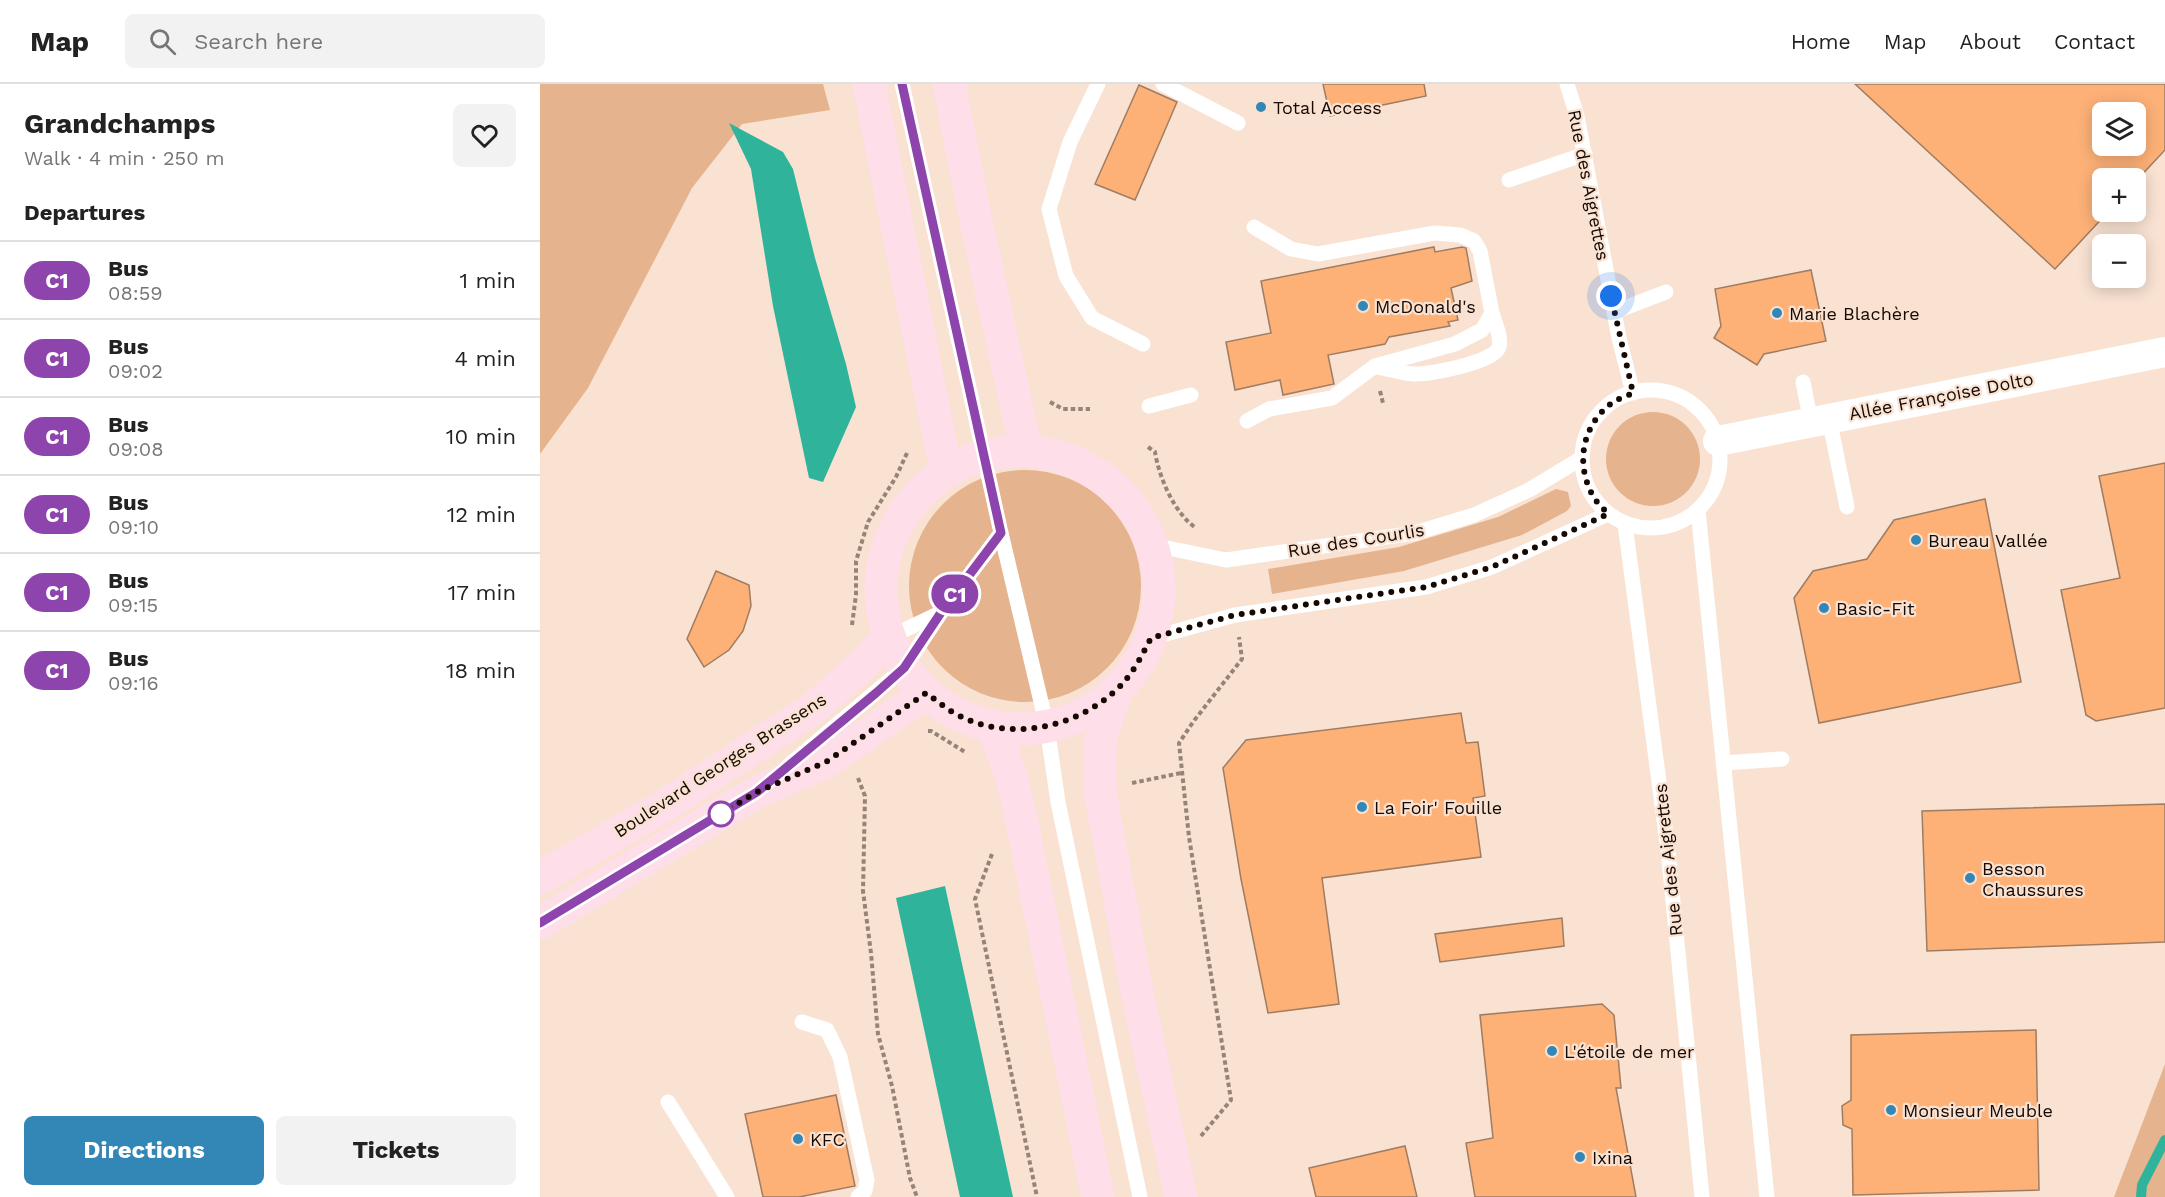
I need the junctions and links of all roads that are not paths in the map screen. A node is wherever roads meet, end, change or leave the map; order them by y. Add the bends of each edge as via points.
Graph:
1 (869, 84) edge
2 (902, 84) edge
3 (950, 84) edge
4 (1098, 84) edge
5 (1163, 84) edge
6 (1567, 84) edge
7 (1238, 123) dead end
8 (1585, 153) junction
9 (1509, 180) dead end
10 (1254, 227) dead end
11 (1666, 292) dead end
12 (1614, 312) junction
13 (1492, 313) junction
14 (1143, 344) dead end
15 (2165, 352) edge
16 (1376, 366) junction
17 (1803, 382) dead end
18 (1633, 393) junction
19 (1191, 395) dead end
20 (1149, 406) dead end
21 (1820, 420) junction
22 (1247, 421) dead end
23 (1718, 441) junction
24 (1026, 450) junction
25 (984, 454) junction
26 (1582, 458) junction
27 (946, 471) junction
28 (1847, 507) dead end
29 (1698, 510) junction
30 (1608, 514) junction
31 (1625, 524) junction
32 (1001, 533) junction
33 (1153, 545) junction
34 (942, 611) junction
35 (888, 638) junction
36 (1151, 638) junction
37 (904, 668) junction
38 (1116, 691) junction
39 (926, 693) junction
40 (993, 727) junction
41 (1047, 727) junction
42 (1782, 759) dead end
43 (1723, 763) junction
44 (757, 792) junction
45 (540, 878) edge
46 (540, 923) edge
47 (802, 1022) dead end
48 (668, 1102) dead end
49 (727, 1197) edge
50 (858, 1197) edge
51 (1098, 1197) edge
52 (1140, 1197) edge
53 (1181, 1197) edge
54 (1702, 1197) edge
55 (1767, 1197) edge

1 - 27 main road
2 - 25 lane
3 - 24 main road
4 - 14 lane via 1070,142 1049,209 1066,276 1092,318
5 - 7 lane
6 - 8 lane, Rue des Aigrettes
8 - 9 lane
8 - 12 lane, Rue des Aigrettes
10 - 13 lane via 1291,249 1318,254 1435,233 1460,235 1474,241 1480,251
11 - 12 lane
12 - 18 lane, Rue des Aigrettes
13 - 16 lane via 1482,330 1455,344
13 - 16 lane via 1499,341 1498,349 1488,358 1414,374
15 - 21 street, Allée Françoise Dolto
16 - 22 lane via 1332,398 1269,408
17 - 21 lane
18 - 23 lane via 1654,390 1676,394 1695,405
18 - 26 lane via 1613,402 1596,417 1586,436
19 - 20 lane
21 - 23 street, Allée Françoise Dolto
21 - 28 lane
23 - 29 lane via 1721,463 1716,486
24 - 25 main road
24 - 33 main road via 1065,457 1104,477 1140,517
25 - 27 main road
25 - 32 lane
26 - 30 lane via 1585,479
26 - 33 lane, Rue des Courlis via 1529,490 1474,515 1415,533 1226,560
27 - 35 main road via 916,495 895,527 882,563 880,601
29 - 31 lane via 1687,519 1645,528
29 - 43 lane
30 - 31 lane
30 - 36 lane via 1492,567 1426,587 1235,615
31 - 54 lane, Rue des Aigrettes via 1668,850
32 - 34 lane
32 - 41 lane
33 - 36 main road via 1159,576 1159,608
34 - 35 lane
34 - 37 lane
35 - 37 main road
35 - 45 main road, Boulevard Georges Brassens via 811,710 664,806
36 - 38 main road via 1136,667
37 - 39 main road
37 - 44 lane
38 - 41 main road via 1084,714
38 - 53 main road via 1100,740 1100,791
39 - 40 main road via 957,715
39 - 44 main road via 826,762
40 - 41 main road
40 - 51 main road via 1018,803
41 - 52 lane via 1058,802
42 - 43 lane
43 - 55 lane
44 - 46 main road
47 - 50 lane via 827,1030 840,1057 867,1180 865,1191
48 - 49 lane

